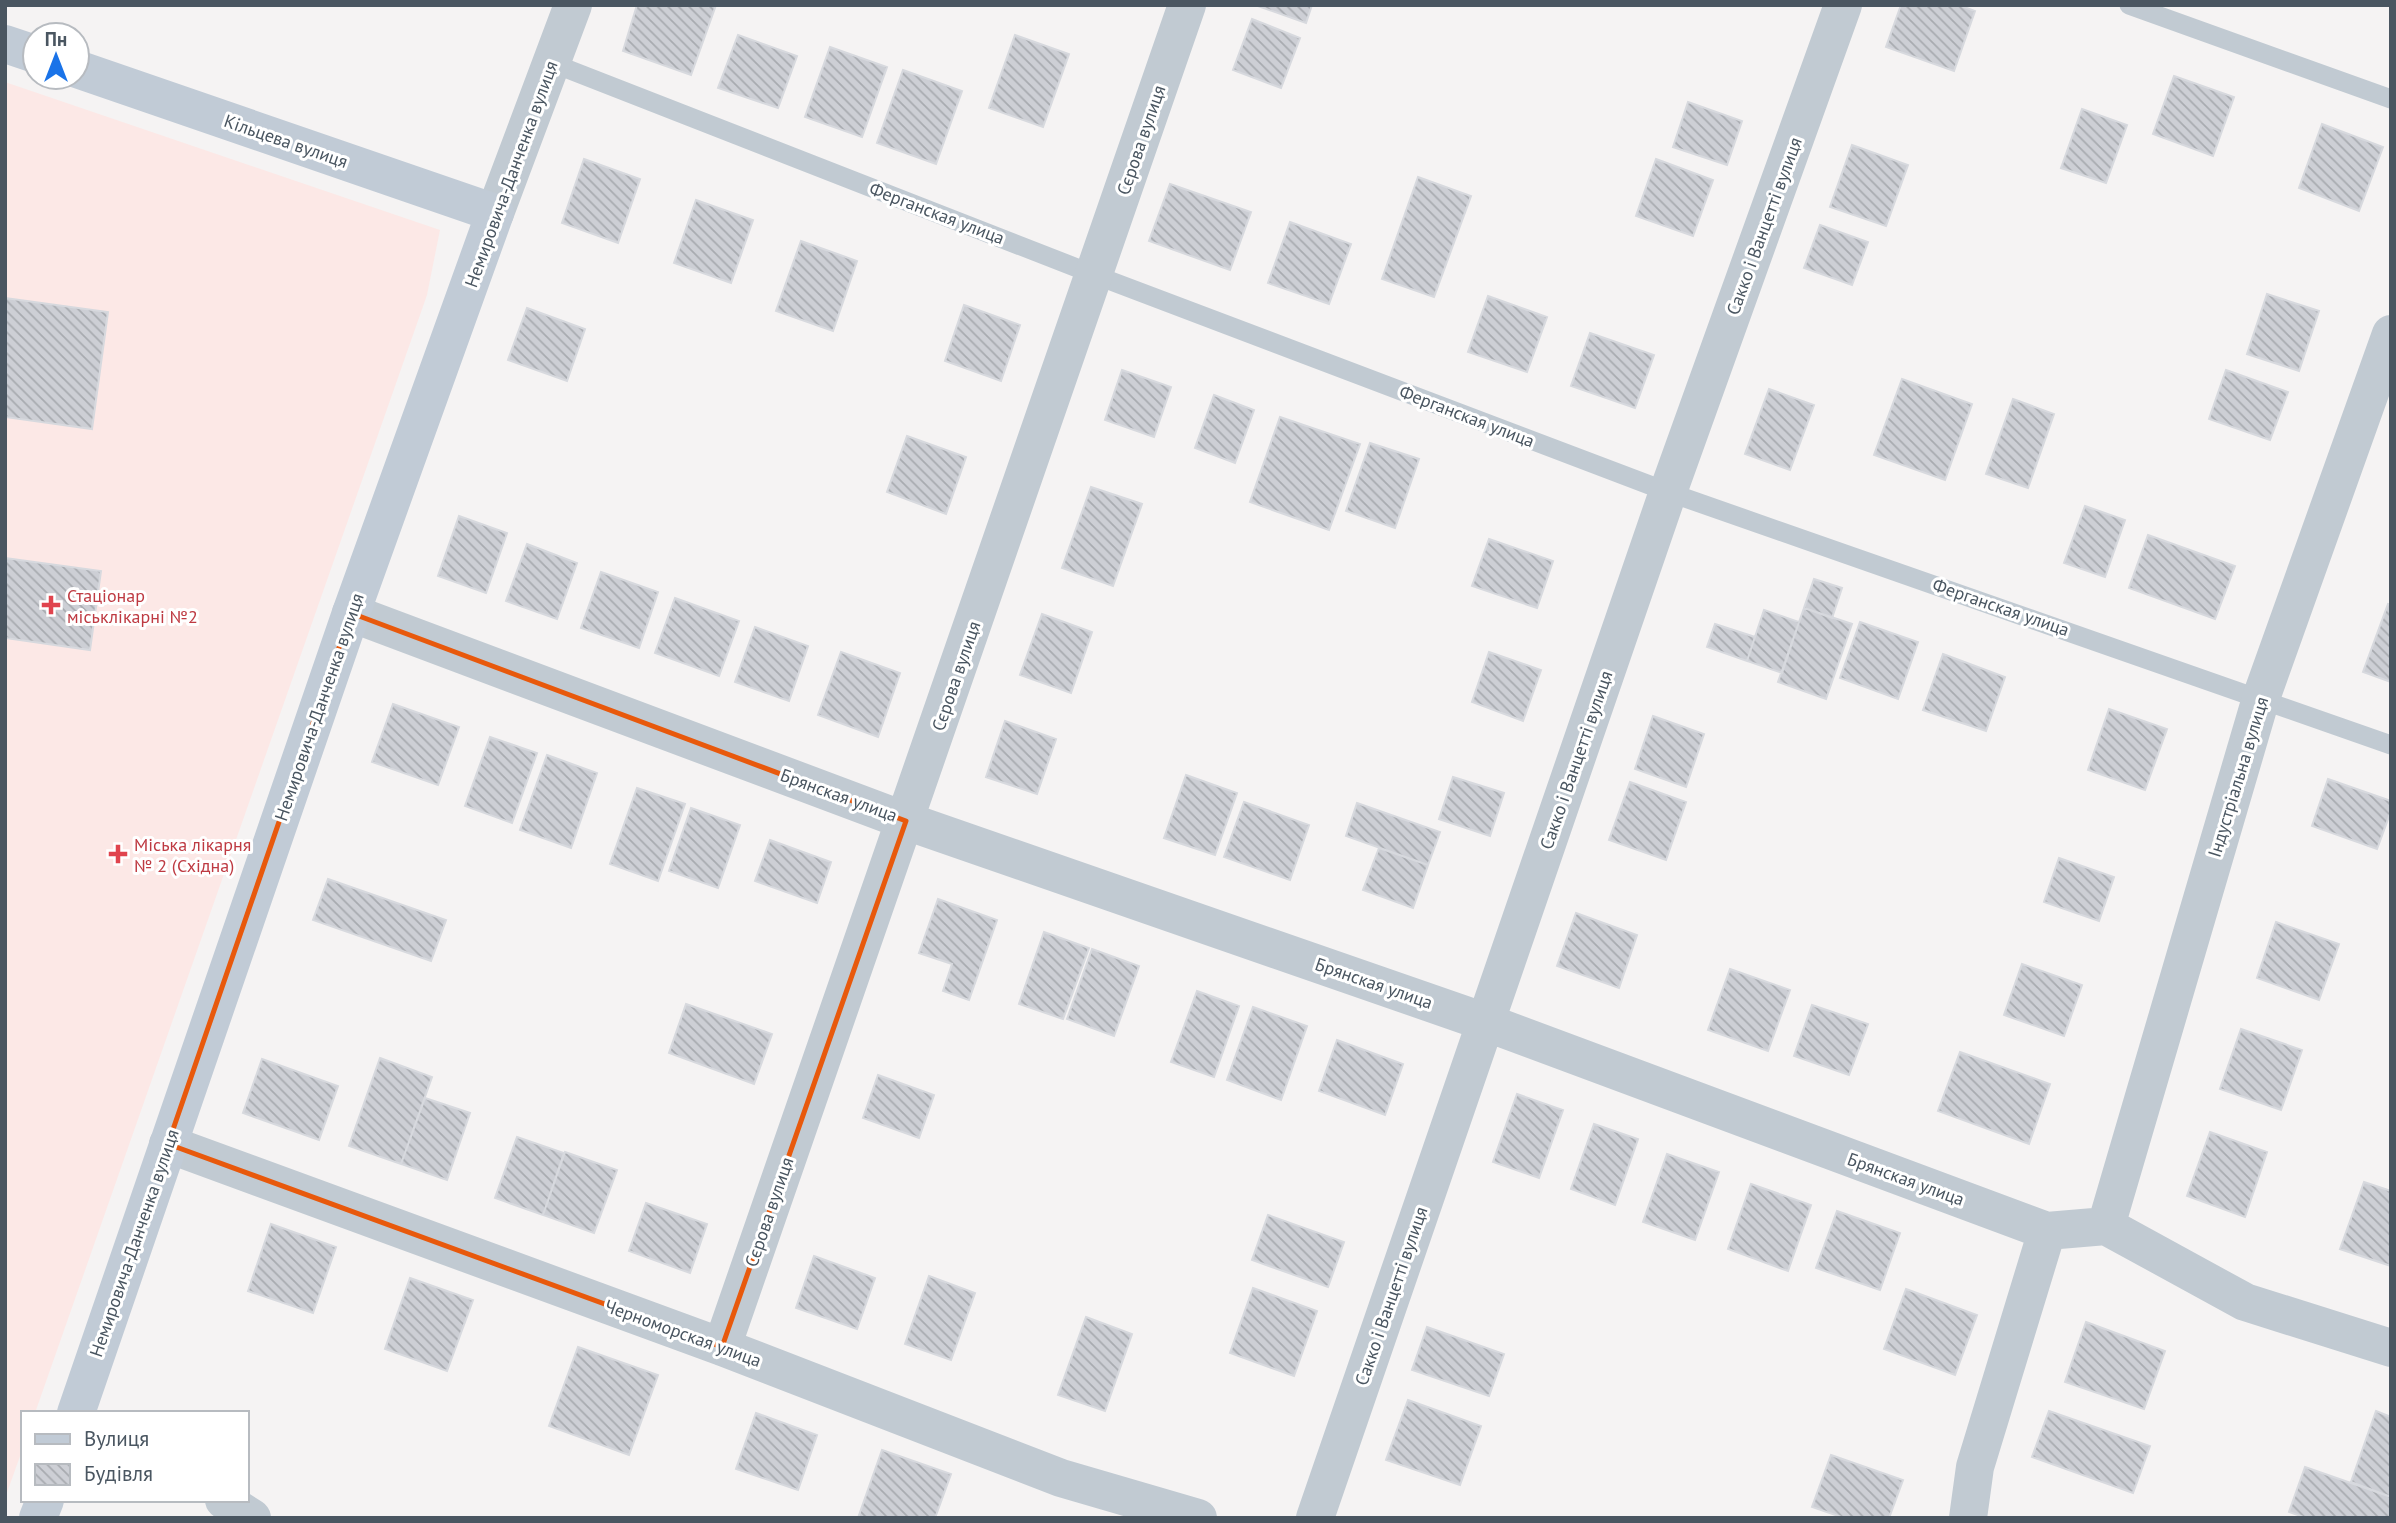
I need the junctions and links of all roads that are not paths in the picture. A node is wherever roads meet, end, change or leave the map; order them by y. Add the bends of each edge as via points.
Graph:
1 (573, 5) edge
2 (1187, 5) edge
3 (1843, 5) edge
4 (2129, 5) edge
5 (552, 63) junction
6 (91, 74) edge
7 (2391, 99) edge
8 (495, 213) junction
9 (1095, 275) junction
10 (2391, 334) edge
11 (1668, 492) junction
12 (351, 614) junction
13 (2260, 698) junction
14 (2391, 745) edge
15 (906, 821) junction
16 (1485, 1022) junction
17 (168, 1144) junction
18 (2106, 1226) junction
19 (2046, 1231) junction
20 (722, 1347) junction
21 (2391, 1348) edge
22 (77, 1411) edge
23 (226, 1502) edge
24 (252, 1518) edge
25 (1198, 1518) edge
26 (1315, 1518) edge
27 (1968, 1518) edge

1 - 5 street, Немировича-Данченка вулиця
2 - 9 street, Сєрова вулиця
3 - 11 street, Сакко і Ванцетті вулиця
4 - 7 lane
5 - 8 street, Немировича-Данченка вулиця
5 - 9 lane, Ферганская улица
6 - 8 street, Кільцева вулиця
8 - 12 street, Немировича-Данченка вулиця
9 - 11 lane, Ферганская улица
9 - 15 street, Сєрова вулиця
10 - 13 street, Індустріальна вулиця
11 - 13 lane, Ферганская улица
11 - 16 street, Сакко і Ванцетті вулиця
12 - 15 street, Брянская улица
12 - 17 street, Немировича-Данченка вулиця
13 - 14 lane, Ферганская улица
13 - 18 street, Індустріальна вулиця
15 - 16 street, Брянская улица
15 - 20 street, Сєрова вулиця
16 - 19 street, Брянская улица
16 - 26 street, Сакко і Ванцетті вулиця
17 - 20 street, Черноморская улица
17 - 22 street, Немировича-Данченка вулиця
18 - 19 street, Брянская улица
18 - 21 street via 2245,1302
19 - 27 street via 1975,1467
20 - 25 street, Черноморская улица via 1061,1478
23 - 24 street

